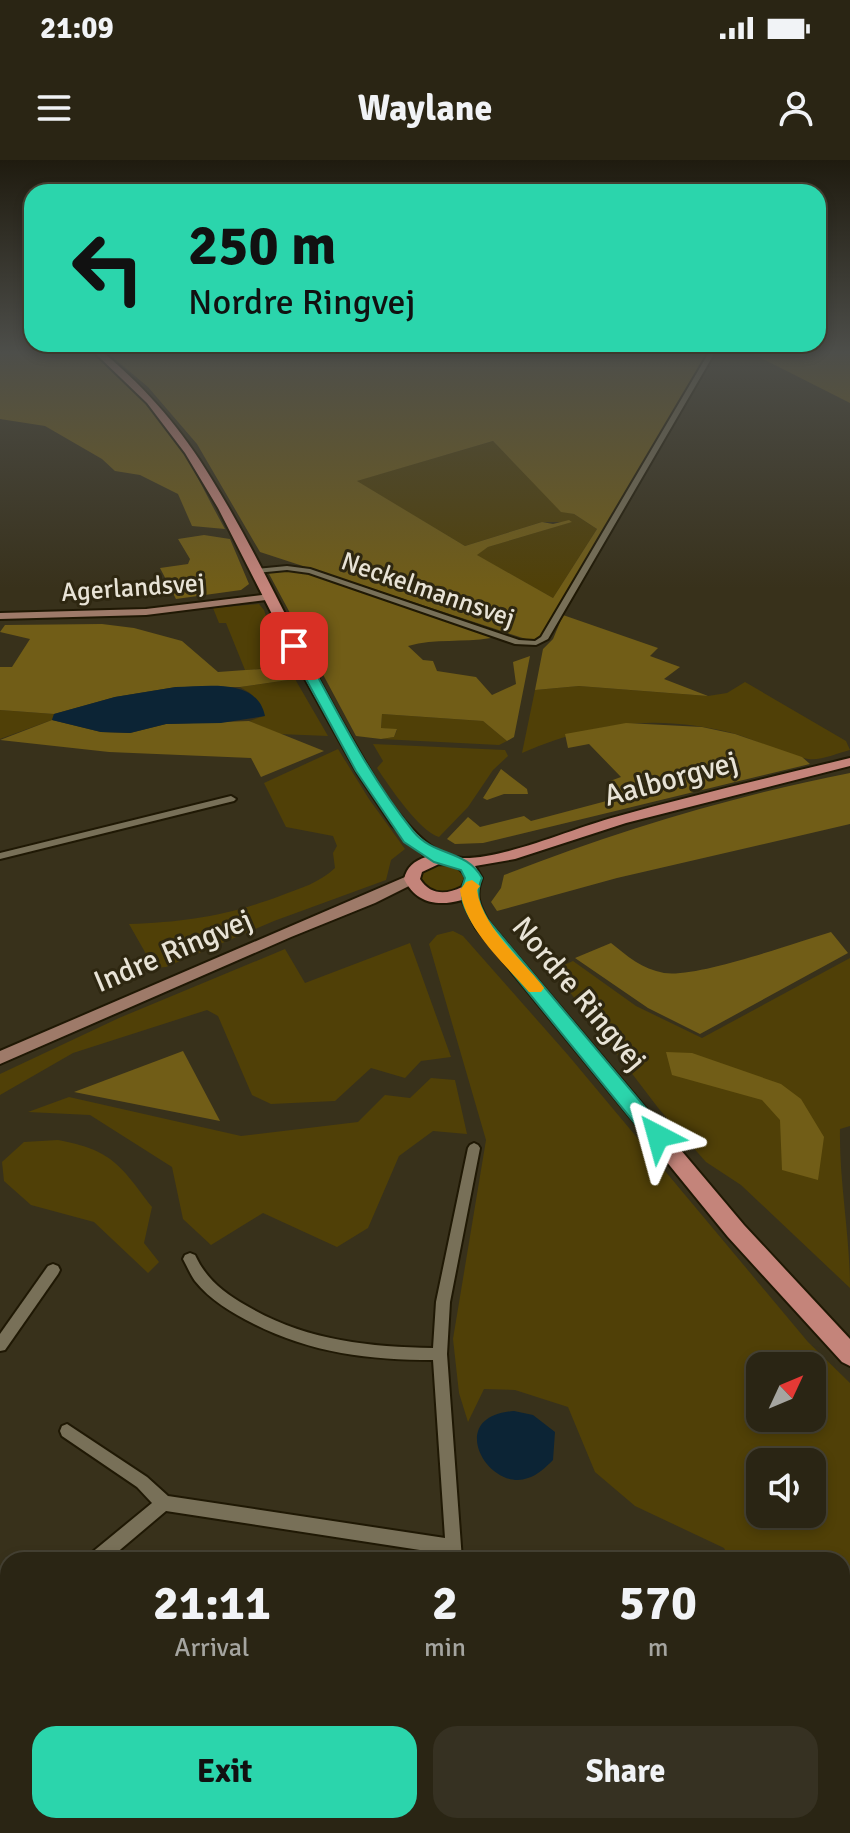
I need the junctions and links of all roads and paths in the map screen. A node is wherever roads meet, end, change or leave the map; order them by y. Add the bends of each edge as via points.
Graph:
1 (178, 432) edge
2 (665, 432) edge
3 (256, 571) junction
4 (270, 597) junction
5 (0, 616) edge
6 (850, 762) edge
7 (363, 771) junction
8 (231, 799) dead end
9 (621, 820) junction
10 (410, 838) junction
11 (509, 855) junction
12 (0, 856) edge
13 (439, 859) junction
14 (462, 863) junction
15 (418, 879) junction
16 (471, 884) junction
17 (445, 898) junction
18 (482, 924) junction
19 (0, 1058) edge
20 (474, 1148) dead end
21 (190, 1259) dead end
22 (53, 1270) dead end
23 (0, 1345) edge
24 (440, 1354) junction
25 (850, 1355) edge
26 (67, 1431) dead end
27 (164, 1503) junction
28 (106, 1552) edge
29 (448, 1552) edge
30 (454, 1552) edge

1 - 3 main road via 214,488
2 - 3 street, Neckelmannsvej via 552,626 536,643 518,642 310,571
3 - 4 main road
4 - 5 street, Agerlandsvej via 146,612
4 - 7 main road
6 - 9 main road, Aalborgvej
7 - 9 main road via 426,841 460,855
7 - 10 main road
8 - 12 street
9 - 11 main road, Aalborgvej
10 - 13 main road
10 - 15 main road
11 - 14 main road, Aalborgvej
11 - 16 main road, Aalborgvej
13 - 14 main road, Aalborgvej
13 - 15 main road
14 - 16 main road, Nordre Ringvej
15 - 17 main road
15 - 19 street, Indre Ringvej
16 - 17 main road, Aalborgvej
16 - 18 main road, Nordre Ringvej via 471,905
17 - 18 main road, Nordre Ringvej
18 - 25 main road, Nordre Ringvej via 736,1231
20 - 24 street via 443,1302
21 - 24 street via 193,1273 228,1303 273,1325 324,1344
22 - 23 street
24 - 30 street
26 - 27 street
27 - 28 street
27 - 29 street

